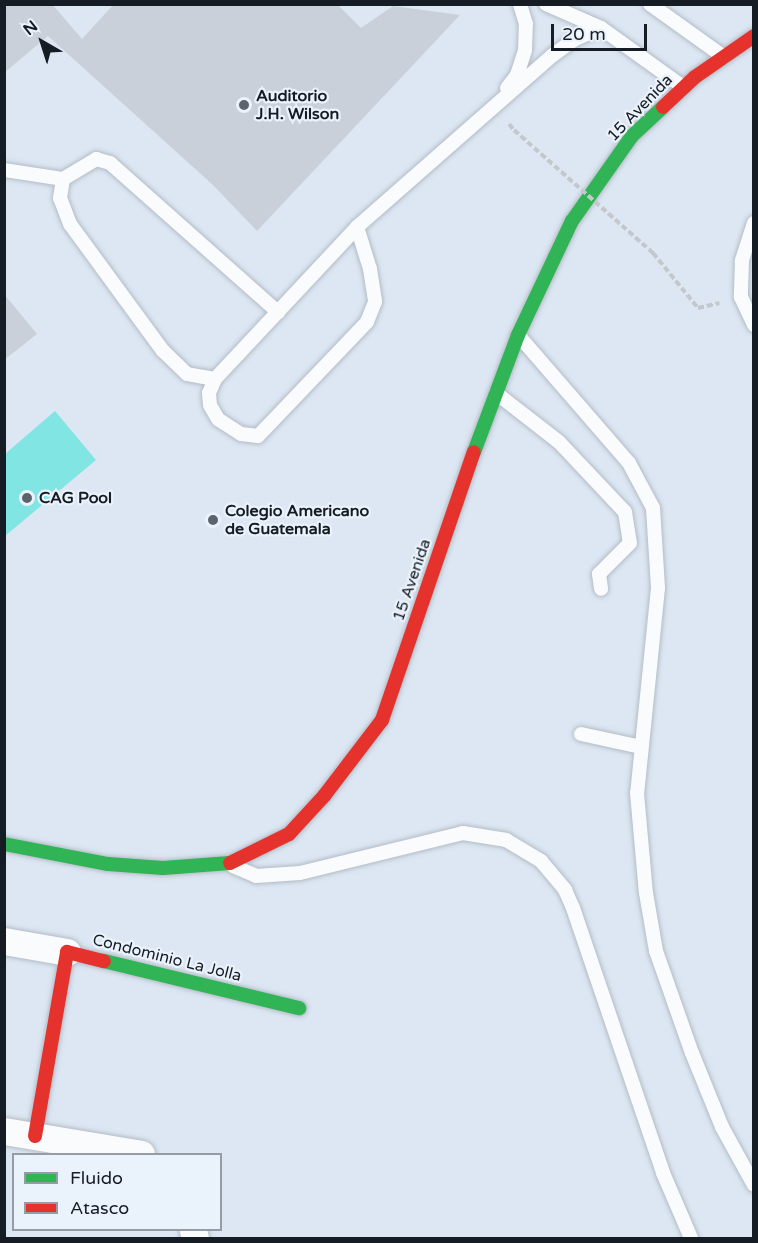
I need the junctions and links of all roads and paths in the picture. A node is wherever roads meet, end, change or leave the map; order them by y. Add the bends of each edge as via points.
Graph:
1 (520, 4) edge
2 (546, 4) edge
3 (650, 4) edge
4 (601, 28) junction
5 (753, 36) edge
6 (724, 57) junction
7 (683, 87) junction
8 (492, 106) junction
9 (514, 130) dead end
10 (4, 170) edge
11 (63, 179) junction
12 (753, 223) edge
13 (357, 227) junction
14 (741, 297) junction
15 (278, 312) junction
16 (753, 325) edge
17 (518, 335) junction
18 (215, 379) junction
19 (496, 393) junction
20 (601, 589) dead end
21 (581, 734) dead end
22 (641, 747) junction
23 (4, 844) edge
24 (228, 864) junction
25 (4, 941) edge
26 (68, 952) junction
27 (298, 1008) dead end
28 (4, 1131) edge
29 (35, 1136) junction
30 (130, 1153) edge
31 (753, 1185) edge
32 (691, 1239) edge

1 - 8 lane via 526,24 522,63
2 - 4 lane
3 - 6 lane
4 - 7 lane
4 - 8 lane via 563,48
5 - 6 street, 15 Avenida
6 - 7 street, 15 Avenida
7 - 17 street, 15 Avenida via 633,136 572,221
8 - 13 lane
9 - 14 path, bridge via 653,253 698,308
10 - 11 lane
11 - 15 lane via 96,159 110,163
11 - 18 lane via 60,198 70,224 163,351 187,374
12 - 14 lane via 742,261
13 - 15 lane
13 - 18 lane via 375,302 367,322 258,436 241,434 218,419 209,393
14 - 16 lane
15 - 18 lane
17 - 19 street, 15 Avenida
17 - 22 lane via 629,463 653,508 658,588
19 - 20 lane via 558,442 625,512 630,543 599,574
19 - 24 street, 15 Avenida via 382,720 324,796 289,834
21 - 22 lane
22 - 31 lane via 637,793 656,951 722,1127
23 - 24 street, 15 Avenida via 108,864 163,868
24 - 32 lane via 256,876 300,873 463,833 506,840 541,861 565,890 573,908 663,1173
25 - 26 street
26 - 27 street, Condominio La Jolla
26 - 29 street, Condominio La Jolla
28 - 29 street
29 - 30 street

